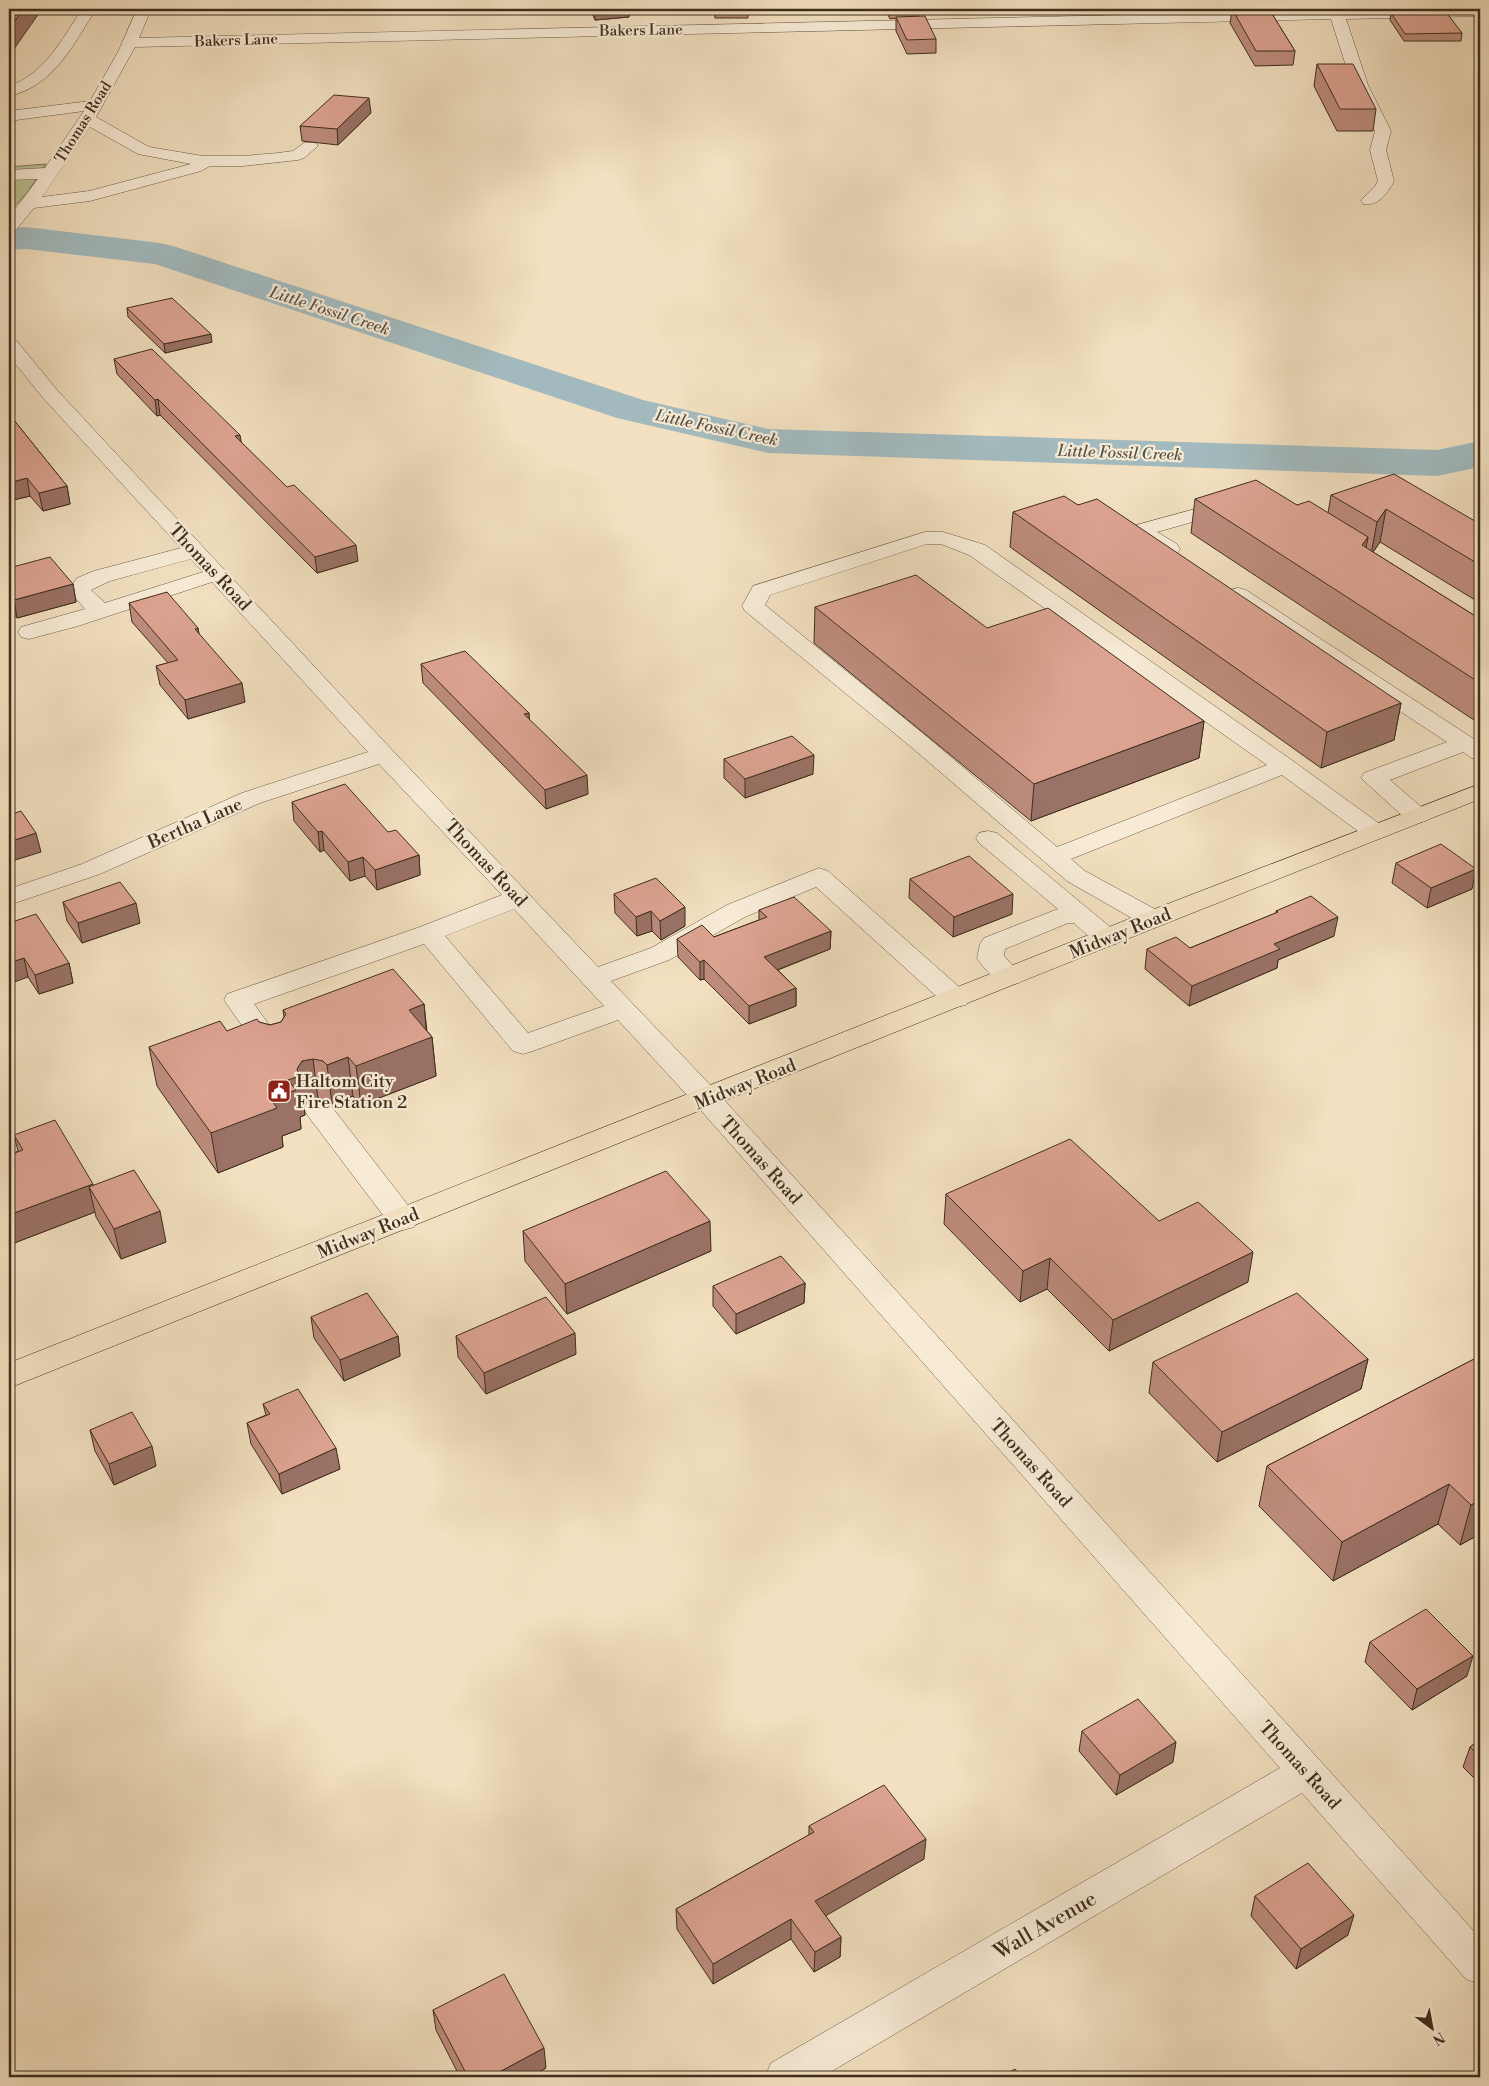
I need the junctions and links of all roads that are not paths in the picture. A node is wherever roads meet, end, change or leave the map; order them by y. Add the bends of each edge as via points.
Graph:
1 (89, 9) edge
2 (144, 9) edge
3 (945, 9) edge
4 (672, 10) dead end
5 (1480, 12) edge
6 (1221, 13) edge
7 (1295, 15) junction
8 (1338, 19) junction
9 (950, 24) junction
10 (671, 29) junction
11 (1254, 32) edge
12 (131, 43) junction
13 (9, 91) edge
14 (90, 111) junction
15 (9, 116) edge
16 (310, 146) dead end
17 (208, 161) junction
18 (50, 173) junction
19 (9, 175) edge
20 (1369, 200) dead end
21 (29, 204) junction
22 (11, 225) edge
23 (9, 344) edge
24 (1251, 500) edge
25 (195, 551) junction
26 (1190, 563) edge
27 (217, 574) junction
28 (1223, 585) edge
29 (102, 611) junction
30 (29, 632) dead end
31 (1473, 748) edge
32 (384, 755) junction
33 (1285, 766) junction
34 (1480, 791) edge
35 (1417, 816) junction
36 (1375, 832) junction
37 (988, 838) dead end
38 (1054, 857) junction
39 (9, 897) edge
40 (518, 898) junction
41 (1081, 915) junction
42 (1153, 919) junction
43 (429, 933) junction
44 (1107, 938) junction
45 (594, 978) junction
46 (1010, 978) junction
47 (956, 999) junction
48 (622, 1009) junction
49 (276, 1053) edge
50 (707, 1099) junction
51 (318, 1109) dead end
52 (403, 1220) junction
53 (9, 1376) edge
54 (1305, 1772) junction
55 (1480, 1966) edge
56 (785, 2077) edge

1 - 13 street via 50,66 35,81
2 - 12 street, Thomas Road
3 - 9 street
4 - 10 street
5 - 8 street, Bakers Lane
6 - 7 street, Bakers Lane
6 - 9 street, Bakers Lane
6 - 11 street
7 - 8 street, Bakers Lane
7 - 8 street via 1311,28
8 - 20 street via 1360,86 1383,131 1384,137 1378,145 1386,181
9 - 10 street, Bakers Lane
10 - 12 street, Bakers Lane
12 - 14 street, Thomas Road
14 - 15 street
14 - 17 street via 144,151
14 - 18 street, Thomas Road
16 - 17 street via 298,155 278,158
17 - 21 street via 195,168 90,196
18 - 19 street
18 - 21 street, Thomas Road
21 - 22 street, Thomas Road
23 - 25 street, Thomas Road via 50,394
24 - 26 street via 1140,530
25 - 27 street, Thomas Road
25 - 29 street via 85,583 80,590
27 - 29 street
27 - 32 street, Thomas Road
28 - 31 street
29 - 30 street
31 - 35 street via 1373,778
32 - 39 street, Bertha Lane via 251,798 91,868
32 - 40 street, Thomas Road
33 - 36 street
33 - 38 street
33 - 38 street via 977,550 944,538 925,538 761,591 752,606
34 - 35 main road, Midway Road
35 - 36 main road, Midway Road
36 - 42 main road, Midway Road
37 - 41 street
38 - 42 street via 1076,876
40 - 43 street
40 - 45 street, Thomas Road
41 - 44 street
41 - 46 street via 1065,915 993,944 990,958
42 - 44 main road, Midway Road
43 - 48 street via 523,1045
43 - 49 street via 237,1000
44 - 46 main road, Midway Road
45 - 47 street via 660,954 736,910 819,876
45 - 48 street, Thomas Road
46 - 47 main road, Midway Road
47 - 50 main road, Midway Road
48 - 50 street, Thomas Road
50 - 52 main road, Midway Road
50 - 54 street, Thomas Road
51 - 52 street
52 - 53 main road, Midway Road
54 - 55 street, Thomas Road
54 - 56 street, Wall Avenue

